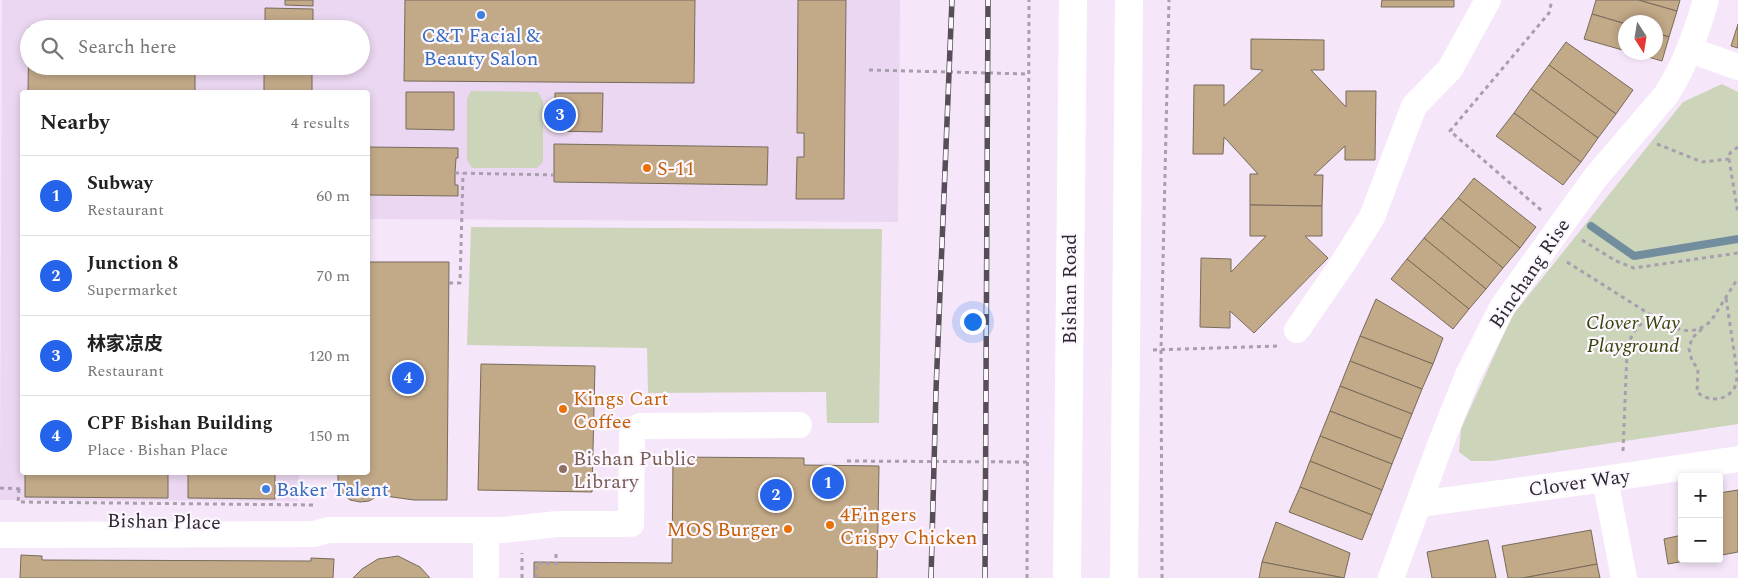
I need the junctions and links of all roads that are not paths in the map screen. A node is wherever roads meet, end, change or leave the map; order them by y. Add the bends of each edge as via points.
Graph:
1 (1072, 0) edge
2 (1129, 0) edge
3 (1488, 0) edge
4 (1706, 0) edge
5 (1690, 50) junction
6 (1738, 67) edge
7 (1297, 330) road end
8 (799, 424) dead end
9 (1738, 459) edge
10 (1605, 480) junction
11 (1419, 504) junction
12 (0, 519) edge
13 (318, 523) junction
14 (0, 535) edge
15 (504, 535) junction
16 (486, 578) edge
17 (502, 578) edge
18 (1067, 578) edge
19 (1124, 578) edge
20 (1391, 578) edge
21 (1624, 578) edge

1 - 18 main road, Bishan Road
2 - 19 main road
3 - 7 street via 1450,70 1414,106 1372,216
4 - 5 street, Binchang Rise
5 - 6 street
5 - 11 street, Binchang Rise via 1666,94 1595,178 1503,306 1468,375
8 - 15 street, Bishan Place via 641,426 632,434 631,524 557,524
9 - 10 street, Clover Way
10 - 11 street, Clover Way
10 - 21 street
11 - 20 street, Binchang Rise
12 - 13 street, Bishan Place
13 - 14 street, Bishan Place
13 - 15 street, Bishan Place
15 - 16 street
15 - 17 street

